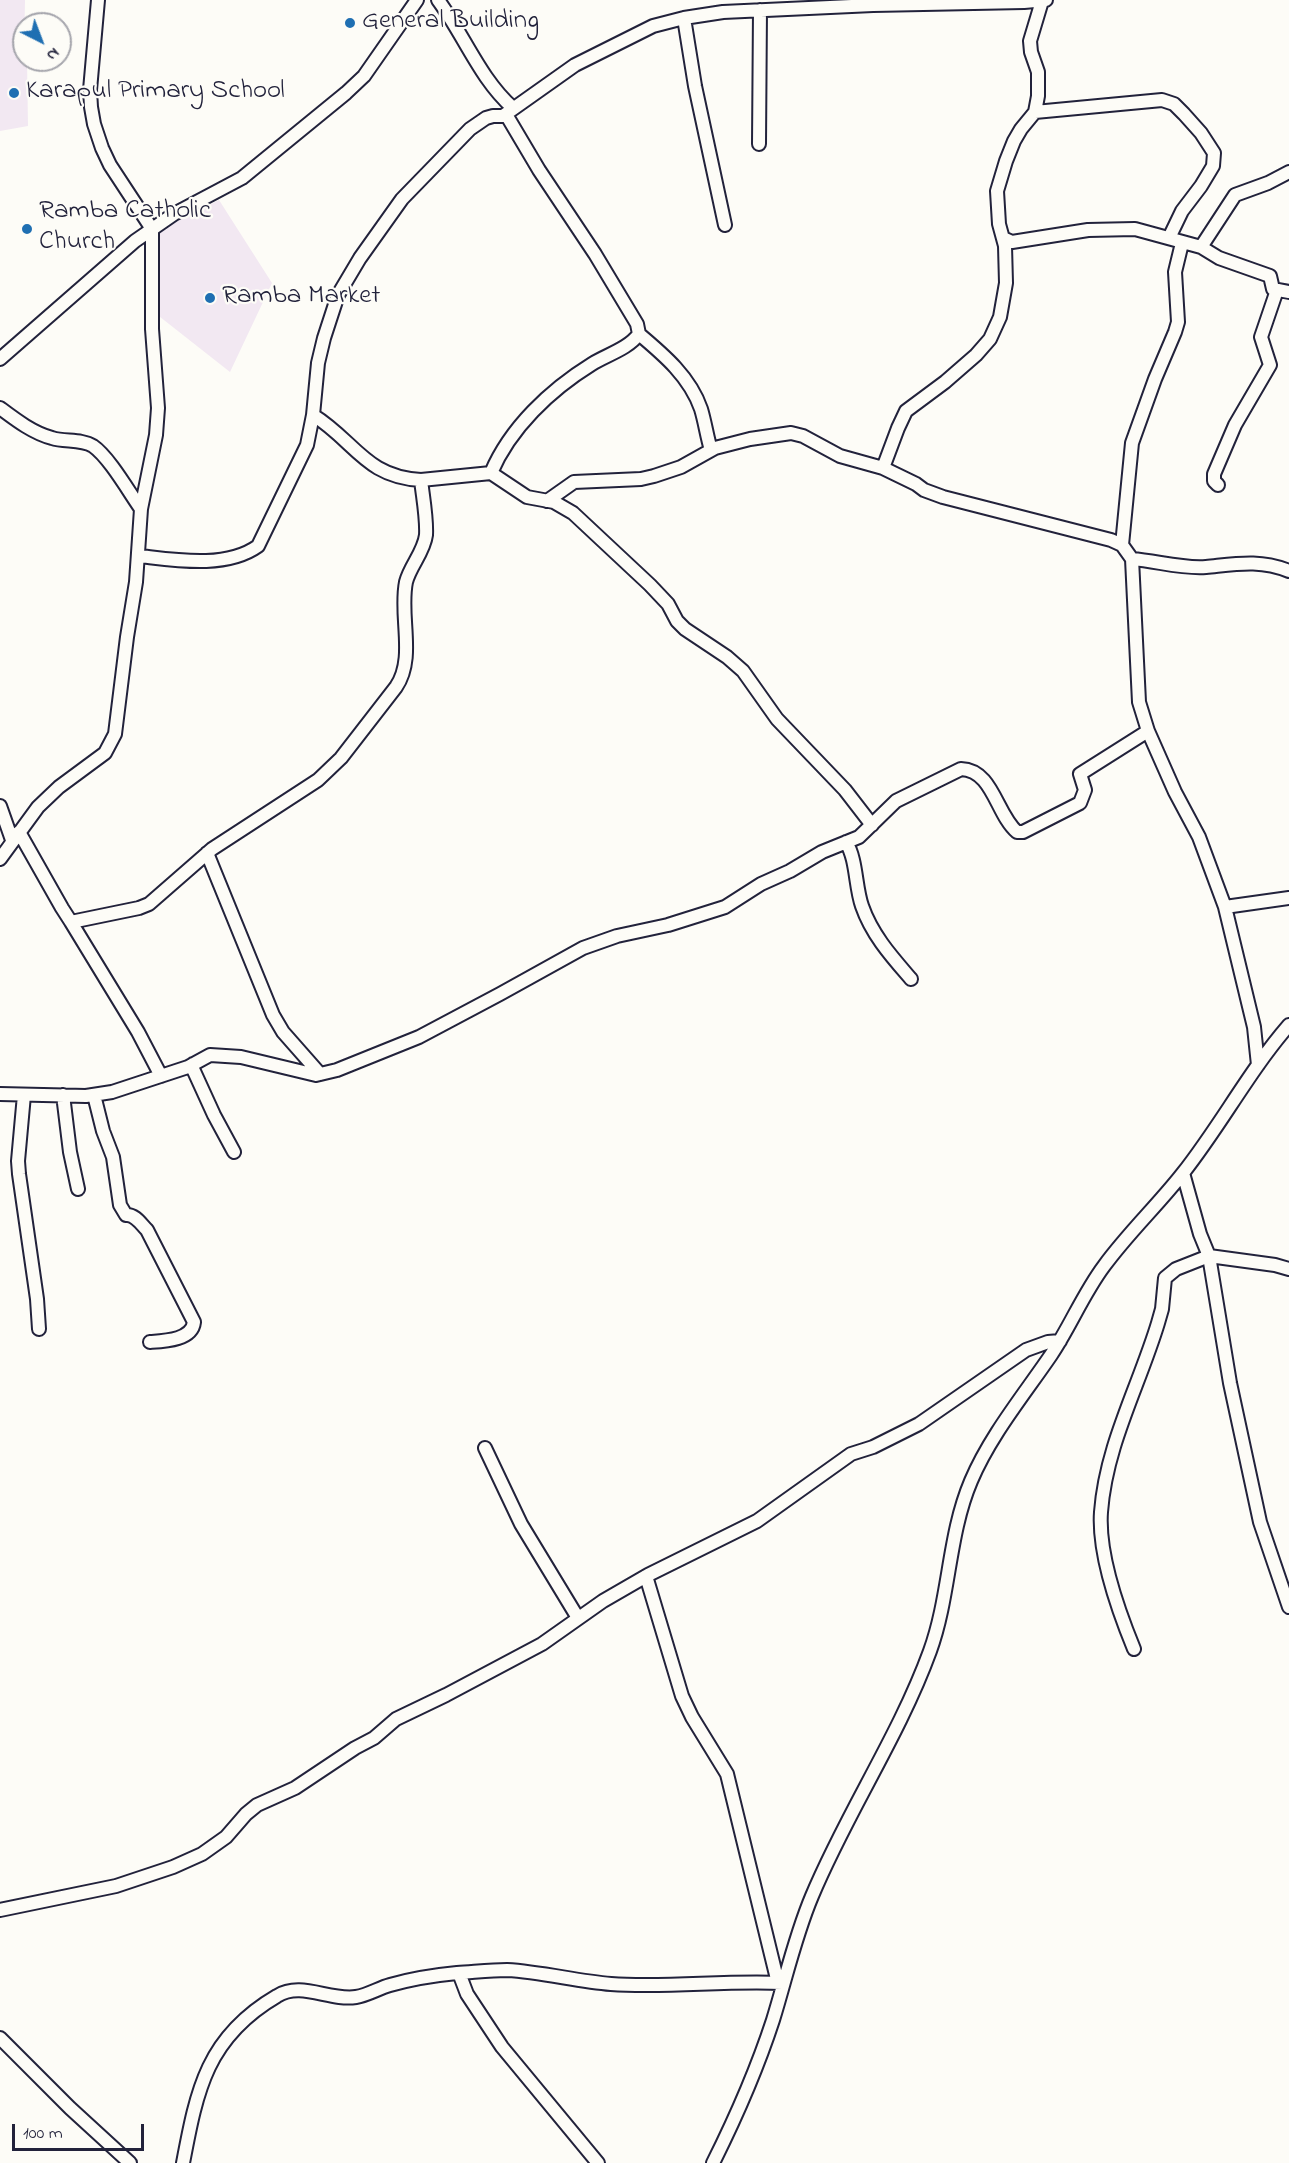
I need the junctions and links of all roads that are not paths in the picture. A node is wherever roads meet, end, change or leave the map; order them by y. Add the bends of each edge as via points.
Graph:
1 (98, 0) edge
2 (417, 0) edge
3 (438, 0) edge
4 (1044, 0) edge
5 (873, 2) edge
6 (760, 10) junction
7 (684, 18) junction
8 (508, 112) junction
9 (1035, 112) junction
10 (759, 144) dead end
11 (1289, 172) edge
12 (725, 225) dead end
13 (152, 229) junction
14 (1003, 238) junction
15 (1169, 238) junction
16 (1182, 243) junction
17 (1201, 247) junction
18 (1283, 291) edge
19 (639, 334) junction
20 (0, 359) edge
21 (0, 408) edge
22 (314, 415) junction
23 (711, 450) junction
24 (884, 468) junction
25 (490, 473) junction
26 (421, 480) junction
27 (1218, 485) dead end
28 (547, 501) junction
29 (141, 508) junction
30 (1122, 545) junction
31 (139, 556) junction
32 (1132, 560) junction
33 (1289, 570) edge
34 (1148, 731) junction
35 (0, 806) edge
36 (872, 825) junction
37 (16, 836) junction
38 (846, 842) junction
39 (207, 853) junction
40 (0, 859) edge
41 (1289, 898) edge
42 (1225, 907) junction
43 (71, 922) junction
44 (911, 979) dead end
45 (1289, 1025) edge
46 (193, 1064) junction
47 (1258, 1065) junction
48 (320, 1074) junction
49 (160, 1076) junction
50 (0, 1094) edge
51 (24, 1095) junction
52 (63, 1095) junction
53 (94, 1095) junction
54 (234, 1152) dead end
55 (1183, 1173) junction
56 (78, 1189) dead end
57 (1209, 1256) junction
58 (1289, 1269) edge
59 (39, 1329) dead end
60 (1060, 1341) junction
61 (150, 1342) dead end
62 (484, 1448) dead end
63 (646, 1576) junction
64 (1289, 1607) edge
65 (578, 1618) junction
66 (1134, 1649) dead end
67 (0, 1910) edge
68 (459, 1973) junction
69 (781, 1983) junction
70 (0, 2038) edge
71 (130, 2163) edge
72 (183, 2163) edge
73 (598, 2163) edge
74 (713, 2163) edge

1 - 13 street via 90,90 94,124 110,165
2 - 13 street via 364,76 346,93 250,173
3 - 8 street
4 - 5 street
4 - 9 street via 1030,41 1038,72
5 - 6 street
6 - 7 street
6 - 10 street
7 - 8 street via 653,26 585,59
7 - 12 street
8 - 19 street via 538,170 595,254 637,324
8 - 22 street via 476,124 427,171 389,215 355,266 338,295 324,338
9 - 14 street via 1014,141 997,191
9 - 15 street via 1162,100 1174,104 1210,144 1215,159
11 - 17 street via 1235,195
13 - 20 street
13 - 29 street via 158,422
14 - 15 street via 1012,242 1119,228
14 - 24 street via 1006,283 995,329 966,365 906,411
15 - 16 street
16 - 17 street
16 - 30 street via 1175,272 1178,322 1132,443
17 - 18 street via 1219,258 1270,276 1274,289
18 - 27 street via 1261,338 1270,365 1214,474
19 - 23 street via 669,360 690,386
19 - 25 street via 576,375 541,404 507,443
21 - 29 street via 40,434 94,447
22 - 26 street via 372,465 397,476
22 - 31 street via 307,446 258,546 214,561
23 - 24 street via 791,433 840,456
23 - 28 street via 681,467 654,476 574,482
24 - 30 street via 943,497
25 - 26 street
25 - 28 street via 527,497
26 - 39 street via 426,533 405,586 405,663 400,680 341,758 318,780
28 - 36 street via 578,517 668,604 685,629 738,666 777,719 840,784
29 - 31 street
30 - 32 street
31 - 37 street via 118,718 111,744 47,797
32 - 33 street via 1206,567 1248,562
32 - 34 street via 1139,702
34 - 36 street via 1080,774 1085,790 1080,803 1023,832 1015,831 1006,820 984,780 961,769 902,798
34 - 42 street via 1199,837
35 - 37 street
36 - 38 street
37 - 40 street
37 - 43 street
38 - 44 street via 862,906 874,932
38 - 48 street via 761,884 725,907 589,945 419,1037
39 - 43 street via 145,906
39 - 48 street via 273,1015
41 - 42 street
42 - 47 street via 1254,1028
43 - 49 street
45 - 47 street
46 - 48 street via 206,1056 224,1055
46 - 49 street
46 - 54 street
47 - 55 street
49 - 53 street
50 - 51 street
51 - 52 street
51 - 59 street via 18,1174
52 - 53 street
52 - 56 street
53 - 61 street via 113,1157 120,1205 126,1215 137,1219 147,1230 194,1322 185,1335
55 - 57 street
55 - 60 street via 1104,1266
57 - 58 street
57 - 64 street via 1230,1383 1260,1522
57 - 66 street via 1176,1269 1166,1278 1158,1323 1107,1472 1102,1539
60 - 63 street via 1026,1350 919,1424 851,1454 757,1521
60 - 69 street via 990,1445 972,1479 958,1521 931,1649 814,1891
62 - 65 street via 520,1524
63 - 65 street
63 - 69 street via 682,1696 727,1774
65 - 67 street via 542,1644 396,1719 374,1738 304,1782 257,1805 226,1837 202,1854 116,1886
68 - 69 street via 506,1970 620,1984
68 - 72 street via 400,1983 357,1997 288,1990 262,2005 231,2033 204,2076
68 - 73 street via 467,1994 502,2047
69 - 74 street via 773,2019 753,2073
70 - 71 street

